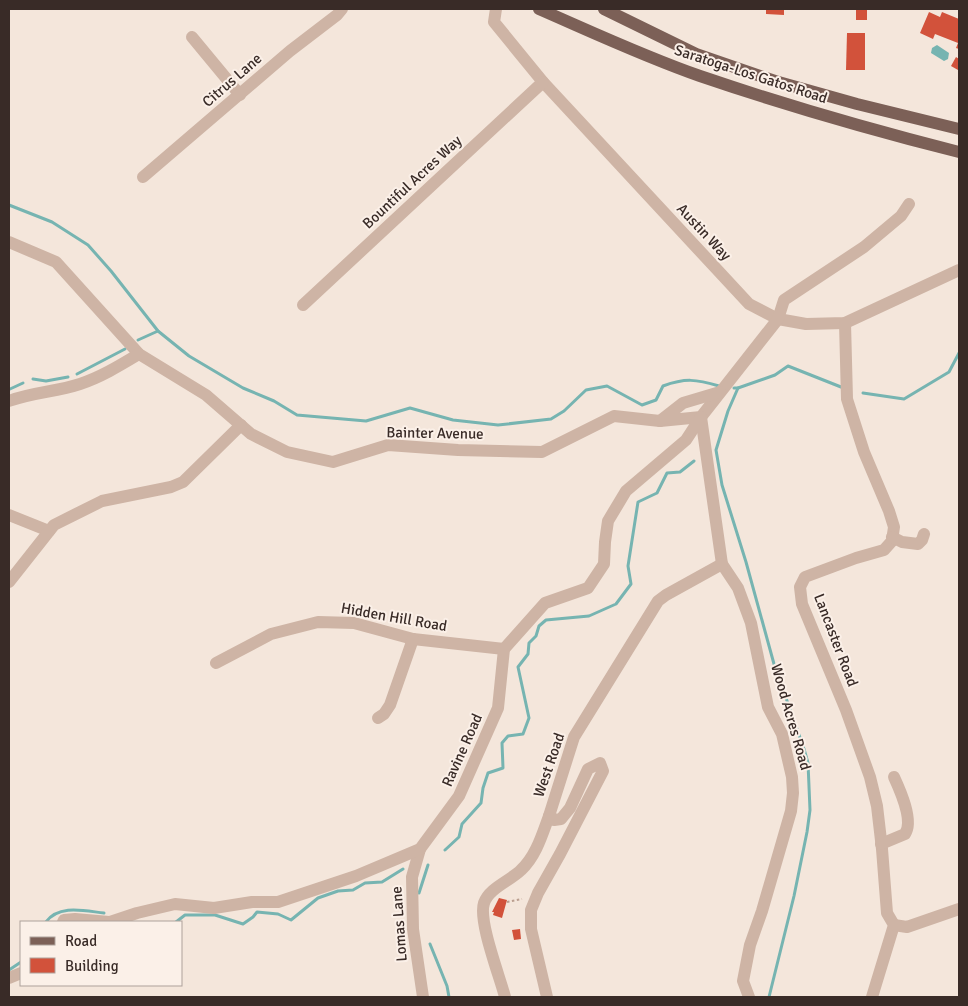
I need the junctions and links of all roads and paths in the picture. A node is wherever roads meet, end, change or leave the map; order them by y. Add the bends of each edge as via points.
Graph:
1 (342, 9) edge
2 (496, 9) edge
3 (539, 9) edge
4 (604, 9) edge
5 (192, 37) dead end
6 (543, 82) junction
7 (240, 95) junction
8 (959, 129) edge
9 (959, 152) edge
10 (143, 177) dead end
11 (909, 204) dead end
12 (9, 242) edge
13 (959, 270) edge
14 (303, 305) dead end
15 (778, 319) junction
16 (845, 323) junction
17 (139, 354) junction
18 (720, 392) junction
19 (9, 401) edge
20 (701, 417) junction
21 (660, 421) junction
22 (241, 426) junction
23 (9, 515) edge
24 (49, 531) junction
25 (924, 534) dead end
26 (892, 537) junction
27 (722, 564) junction
28 (9, 582) edge
29 (413, 639) junction
30 (504, 649) junction
31 (221, 661) dead end
32 (378, 718) dead end
33 (894, 777) dead end
34 (549, 816) junction
35 (882, 844) junction
36 (420, 849) junction
37 (959, 909) edge
38 (63, 921) edge
39 (98, 921) edge
40 (112, 921) edge
41 (894, 924) junction
42 (423, 997) edge
43 (505, 997) edge
44 (547, 997) edge
45 (749, 997) edge
46 (872, 997) edge

1 - 7 street, Citrus Lane
2 - 6 street, Austin Way via 494,22
3 - 9 main road, Saratoga-Los Gatos Road via 699,76 867,128
4 - 8 main road, Saratoga-Los Gatos Road via 696,54 775,81
5 - 7 street
6 - 14 street, Bountiful Acres Way
6 - 15 street, Austin Way via 749,304
7 - 10 street, Citrus Lane
11 - 15 street via 902,216 864,247 784,300
12 - 17 street, Bainter Avenue via 56,262
13 - 16 street, Austin Way
15 - 16 street, Austin Way via 806,324
15 - 18 street
16 - 26 street via 847,399 864,452 889,511 894,528
17 - 19 street via 102,376 78,385 26,394
17 - 22 street, Bainter Avenue via 206,395
18 - 20 street
18 - 21 street via 683,403
20 - 21 street, Bainter Avenue
20 - 27 street, Wood Acres Road
20 - 30 street via 686,440 626,490 608,521 604,564 588,588 545,603
21 - 22 street, Bainter Avenue via 614,416 542,452 388,445 333,462 287,452
22 - 24 street via 183,482 102,501 54,525
23 - 24 street
24 - 28 street
25 - 26 street via 918,544
26 - 35 street, Lancaster Road via 884,550 805,577 800,587 802,604 870,777
27 - 34 street, West Road via 658,602 574,737
27 - 45 street, Wood Acres Road via 738,588 751,623 768,707 782,734 793,793 788,820 750,945 743,981
29 - 30 street, Hidden Hill Road
29 - 31 street, Hidden Hill Road via 354,623 318,622 271,634
29 - 32 street via 390,705
30 - 36 street, Ravine Road via 498,708 459,796
33 - 35 street via 904,799 908,826 905,834
34 - 43 street via 533,856 521,871 492,892 484,903 486,931
34 - 44 street, West Road via 554,820 561,819 570,808 588,769 600,762 603,772 531,910 531,929
35 - 41 street, Lancaster Road via 887,913
36 - 40 street via 356,876 278,902 214,908 175,904
36 - 42 street, Lomas Lane via 412,877 413,929
37 - 41 street via 907,927
38 - 39 street
41 - 46 street

